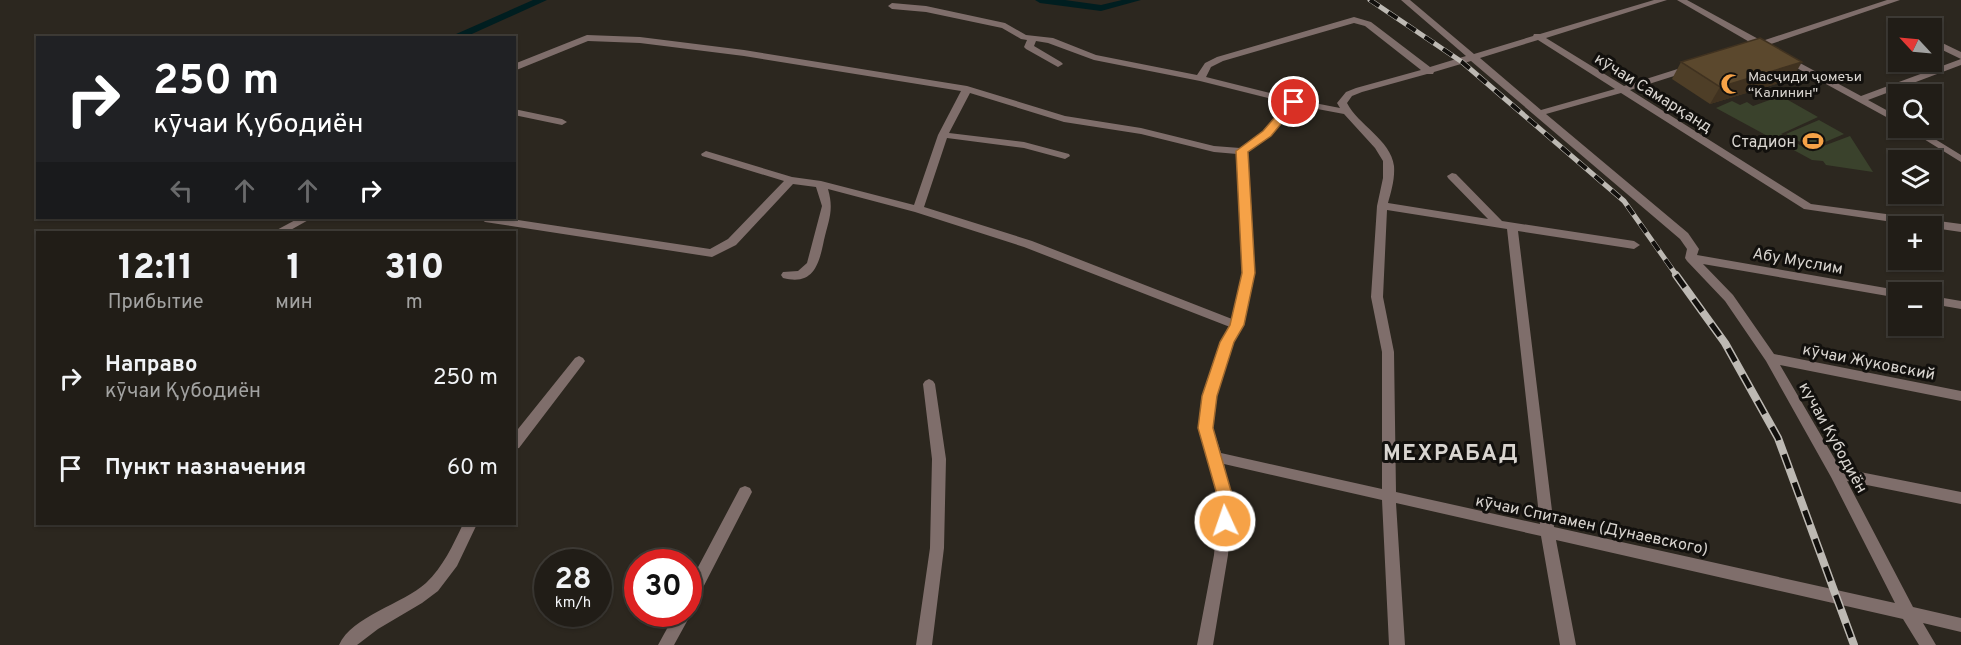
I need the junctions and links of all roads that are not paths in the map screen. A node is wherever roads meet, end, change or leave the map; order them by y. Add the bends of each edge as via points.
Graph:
1 (1424, 0) edge
2 (1663, 0) edge
3 (1681, 0) edge
4 (1896, 0) edge
5 (1408, 2) edge
6 (892, 6) dead end
7 (1537, 36) junction
8 (1032, 39) junction
9 (1761, 44) junction
10 (1942, 49) edge
11 (1771, 50) edge
12 (1739, 51) edge
13 (1781, 55) edge
14 (1473, 58) junction
15 (1959, 62) edge
16 (1058, 64) dead end
17 (1697, 66) edge
18 (516, 68) edge
19 (1430, 72) junction
20 (1200, 78) junction
21 (968, 89) junction
22 (1622, 90) junction
23 (1860, 100) junction
24 (1294, 102) junction
25 (516, 112) edge
26 (1348, 112) junction
27 (1539, 113) junction
28 (1888, 115) edge
29 (562, 123) dead end
30 (944, 135) junction
31 (1927, 138) edge
32 (1242, 151) junction
33 (706, 153) dead end
34 (1065, 156) dead end
35 (1961, 159) edge
36 (1452, 176) dead end
37 (791, 180) junction
38 (821, 184) junction
39 (1382, 206) junction
40 (918, 208) junction
41 (305, 219) edge
42 (491, 219) edge
43 (1505, 225) junction
44 (1961, 228) edge
45 (281, 231) edge
46 (1634, 244) dead end
47 (1691, 258) junction
48 (787, 276) dead end
49 (1888, 292) edge
50 (1942, 302) edge
51 (1961, 305) edge
52 (1237, 325) junction
53 (1770, 358) junction
54 (579, 361) dead end
55 (929, 384) dead end
56 (1961, 396) edge
57 (516, 441) edge
58 (1216, 458) junction
59 (1836, 473) junction
60 (745, 492) dead end
61 (1389, 498) junction
62 (1961, 498) edge
63 (470, 525) edge
64 (1548, 533) junction
65 (702, 575) edge
66 (1908, 613) junction
67 (1961, 625) edge
68 (675, 627) edge
69 (347, 645) edge
70 (666, 645) edge
71 (924, 645) edge
72 (1205, 645) edge
73 (1397, 645) edge
74 (1568, 645) edge
75 (1928, 645) edge

1 - 5 street
2 - 7 street
3 - 9 street
4 - 9 street
5 - 14 street
6 - 8 street via 1005,26
7 - 14 street
7 - 22 street, кӯчаи Самарқанд
8 - 16 street via 1029,47
8 - 20 street via 1050,40 1111,61
9 - 11 street
9 - 12 street
10 - 15 street
13 - 23 street
14 - 19 street
14 - 27 street
15 - 23 street
17 - 22 street
18 - 21 street via 587,38 611,38 744,53
19 - 20 street via 1368,24 1354,20 1220,59 1208,65
19 - 26 street via 1349,94 1342,103
20 - 24 street
21 - 30 street
21 - 32 street via 1064,119
22 - 27 street
22 - 44 street, кӯчаи Самарқанд via 1808,207
23 - 28 street
24 - 26 street
24 - 32 street via 1267,133
25 - 29 street
26 - 39 street via 1388,156 1389,178
27 - 47 street via 1684,236 1693,249
30 - 34 street via 1024,145
30 - 40 street
31 - 35 street
32 - 52 street via 1248,273
33 - 37 street
36 - 43 street
37 - 38 street
37 - 42 street via 732,242 712,253
38 - 40 street
38 - 48 street via 827,206 813,264 799,276
39 - 43 street
39 - 61 street via 1377,297 1388,352
40 - 52 street via 1028,244
41 - 45 street
43 - 46 street
43 - 64 street
47 - 49 street, Абу Муслим
47 - 53 street, кучаи Кубодиён via 1729,298
50 - 51 street
52 - 58 street via 1227,342 1207,413 1206,428
53 - 56 street, кӯчаи Жуковский
53 - 59 street, кучаи Кубодиён
54 - 57 street
55 - 71 street via 939,459 937,548
58 - 61 street, кӯчаи Спитамен (Дунаевского)
58 - 72 street via 1226,505
59 - 62 street
59 - 66 street, кучаи Кубодиён
60 - 65 street
61 - 64 street, кӯчаи Спитамен (Дунаевского)
61 - 73 street
63 - 69 street via 455,558 427,592
64 - 66 street, кӯчаи Спитамен (Дунаевского)
64 - 74 street
66 - 67 street, кӯчаи Спитамен (Дунаевского)
66 - 75 street, кучаи Кубодиён
68 - 70 street

